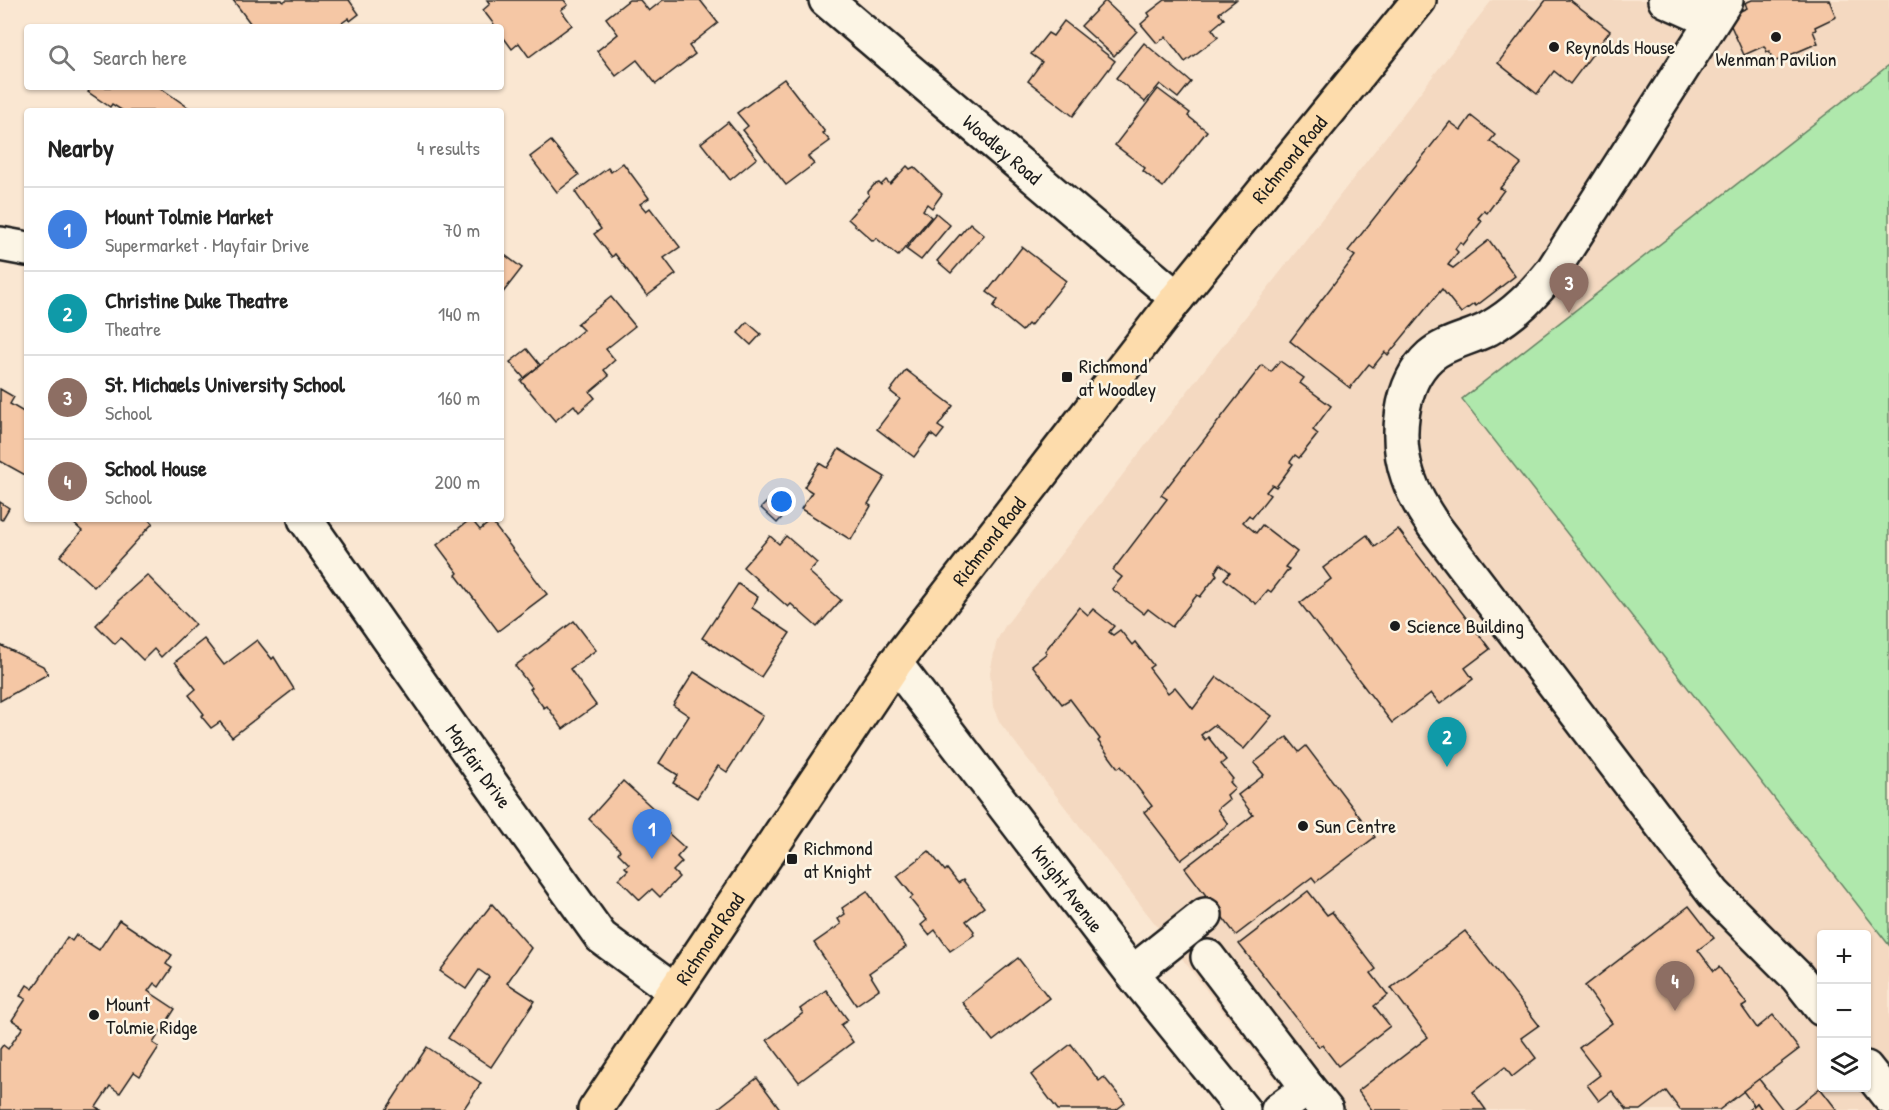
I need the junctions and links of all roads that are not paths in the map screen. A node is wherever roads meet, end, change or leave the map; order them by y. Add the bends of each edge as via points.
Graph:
1 (826, 0) edge
2 (1419, 0) edge
3 (1665, 0) edge
4 (1719, 11) edge
5 (0, 244) edge
6 (24, 248) edge
7 (1177, 298) junction
8 (307, 522) edge
9 (895, 663) junction
10 (1205, 915) dead end
11 (1208, 957) dead end
12 (1132, 973) junction
13 (674, 990) junction
14 (1817, 1004) edge
15 (1871, 1074) edge
16 (1889, 1097) edge
17 (1317, 1099) edge
18 (595, 1110) edge
19 (1243, 1110) edge
20 (1278, 1110) edge

1 - 7 street, Woodley Road
2 - 7 main road, Richmond Road
3 - 4 street
4 - 14 street via 1534,294 1511,314 1431,354 1420,366 1411,381 1403,415 1403,455 1418,502 1434,526 1714,894 1797,977
5 - 6 street
7 - 9 main road, Richmond Road
8 - 13 street, Mayfair Drive via 601,937
9 - 12 street, Knight Avenue
9 - 13 main road, Richmond Road
10 - 12 street
11 - 17 street
12 - 19 street, Knight Avenue
13 - 18 main road, Richmond Road
15 - 16 street
17 - 20 street

